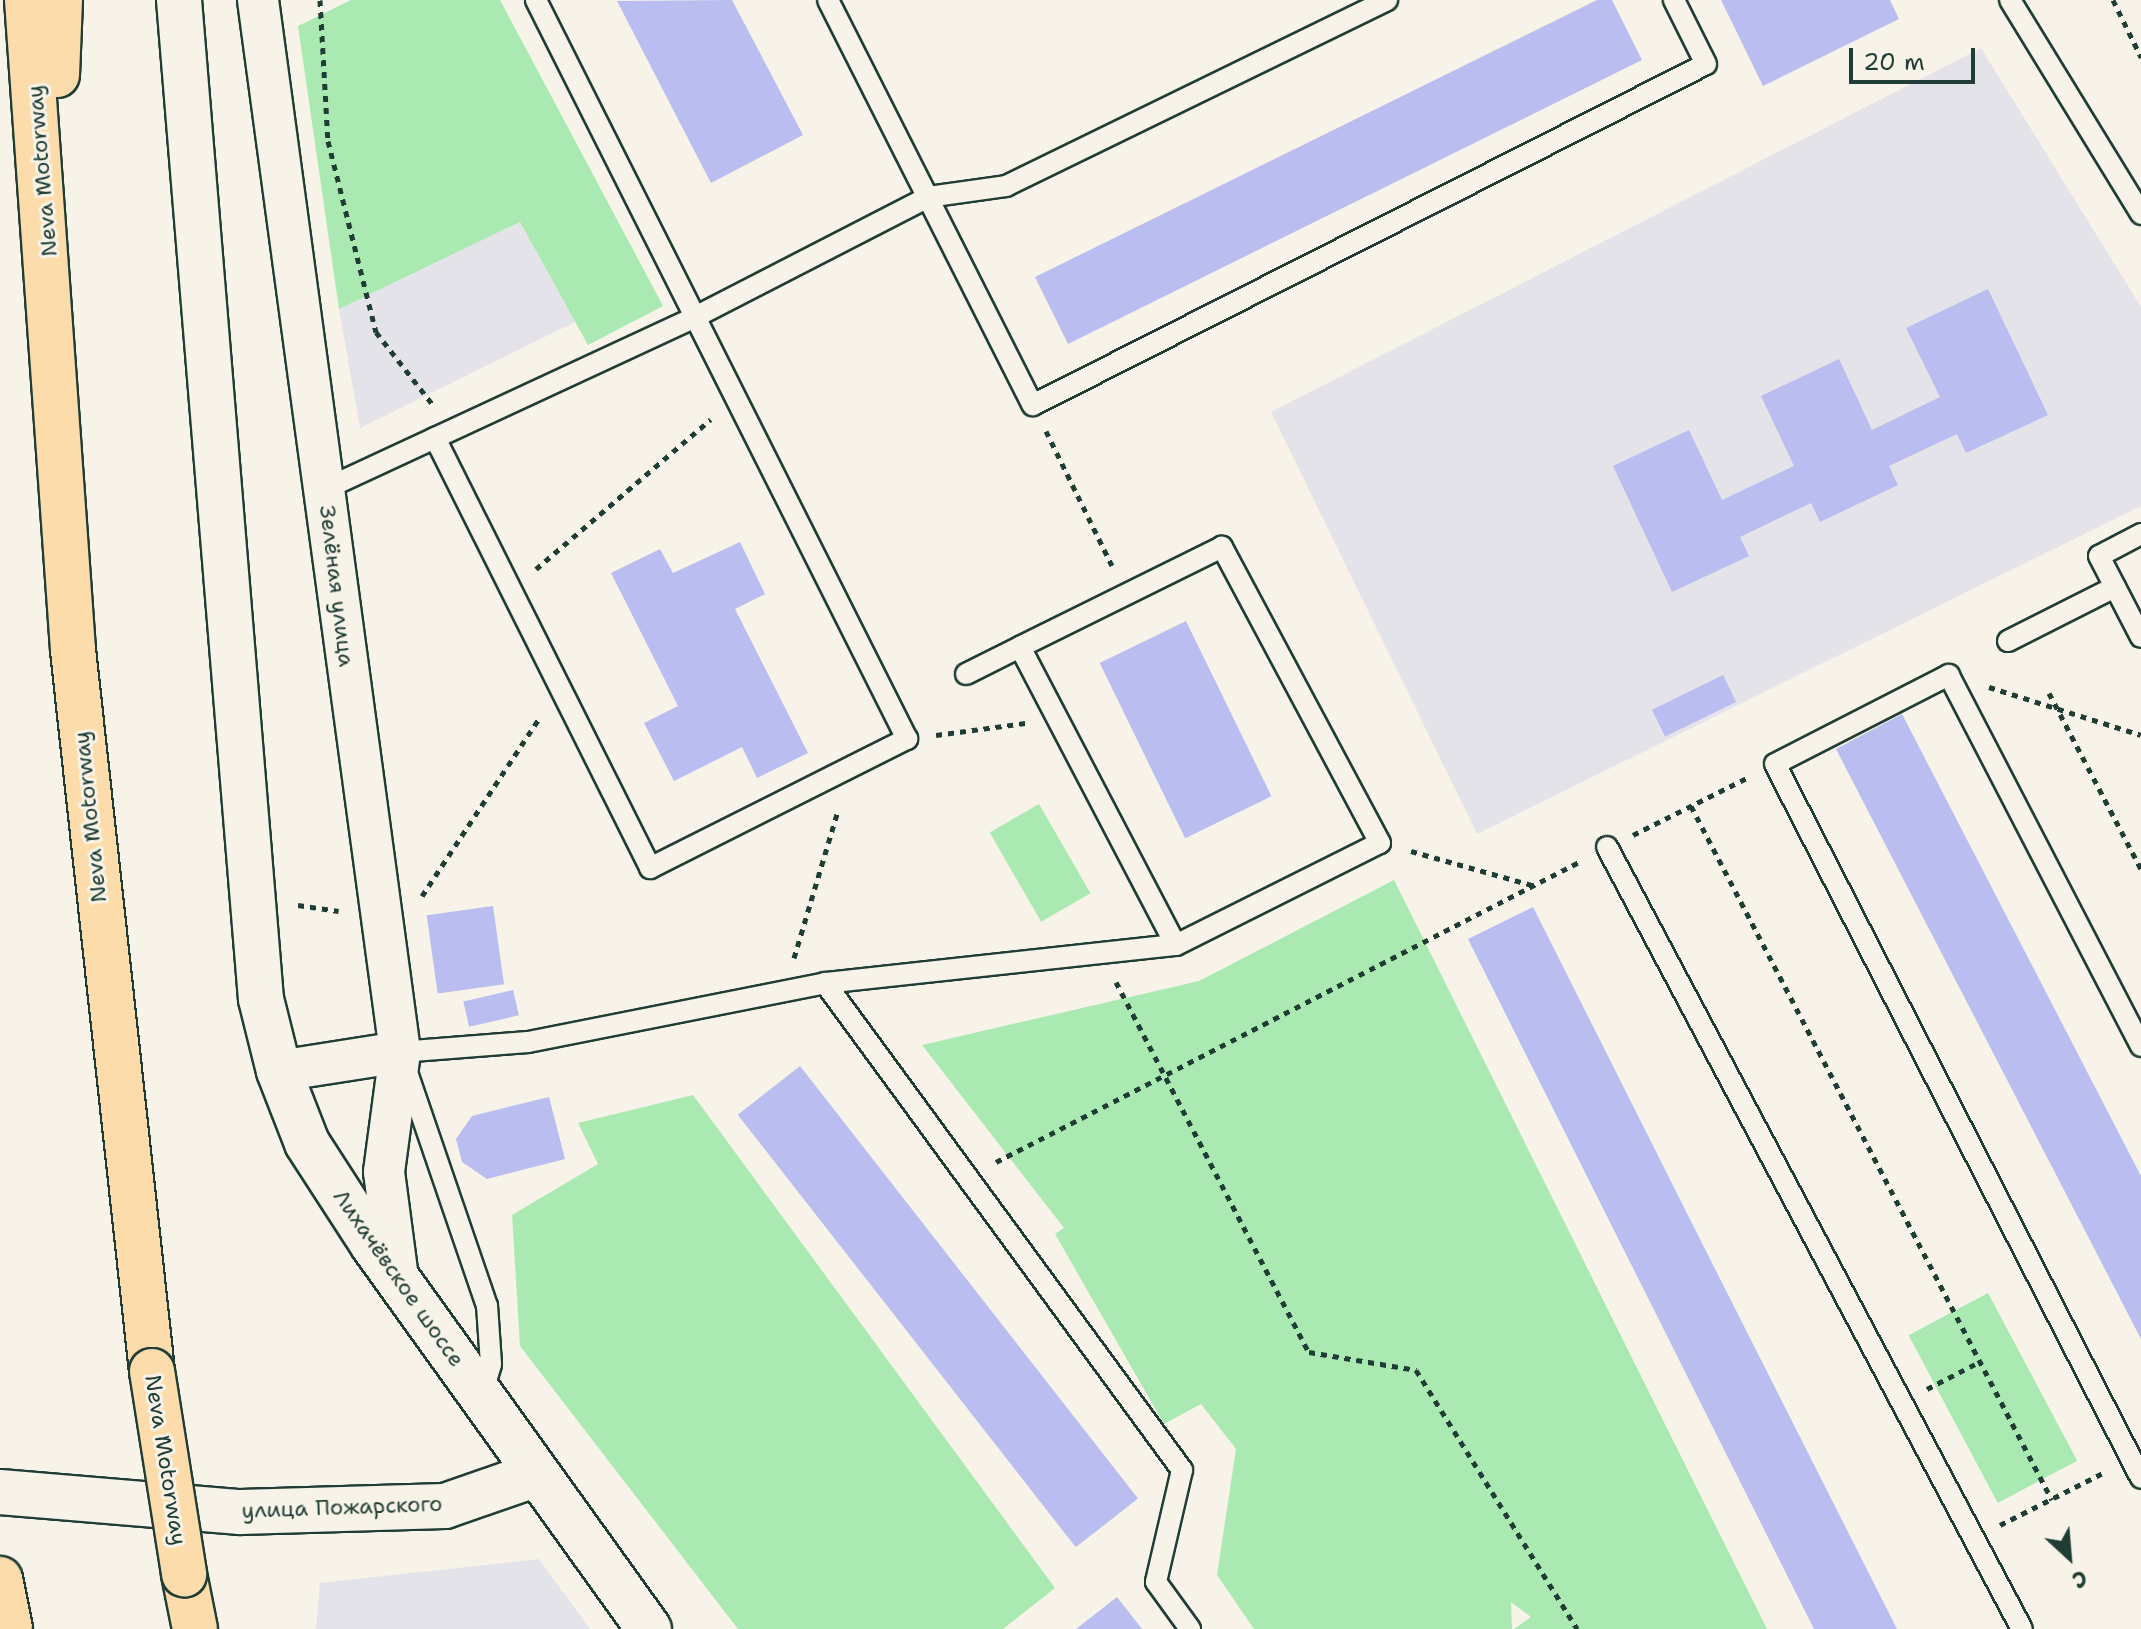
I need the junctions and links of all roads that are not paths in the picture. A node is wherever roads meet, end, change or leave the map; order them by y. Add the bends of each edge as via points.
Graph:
1 (27, 0) edge
2 (60, 0) edge
3 (179, 0) edge
4 (258, 0) edge
5 (536, 0) edge
6 (828, 0) edge
7 (1387, 0) edge
8 (1674, 0) edge
9 (2010, 0) edge
10 (928, 197) junction
11 (2141, 214) edge
12 (50, 270) junction
13 (695, 317) junction
14 (443, 434) junction
15 (325, 489) junction
16 (2141, 534) edge
17 (2115, 587) junction
18 (2141, 637) edge
19 (2008, 641) dead end
20 (1020, 647) junction
21 (966, 674) dead end
22 (1607, 847) road end
23 (1176, 945) junction
24 (825, 983) junction
25 (2141, 1046) edge
26 (400, 1052) junction
27 (279, 1071) junction
28 (398, 1279) junction
29 (481, 1397) junction
30 (537, 1474) junction
31 (2141, 1478) edge
32 (0, 1492) edge
33 (0, 1579) edge
34 (10, 1629) edge
35 (195, 1629) edge
36 (649, 1629) edge
37 (1190, 1629) edge
38 (2022, 1629) edge

1 - 12 highway, Neva Motorway
2 - 12 highway
3 - 27 street, Лихачёвское шоссе via 261,999
4 - 15 street, Зелёная улица
5 - 13 lane
6 - 10 lane
7 - 10 lane via 1006,186
8 - 10 lane via 1706,64 1033,405
9 - 11 lane
10 - 13 lane
12 - 35 highway, Neva Motorway, bridge via 73,650 152,1371
13 - 14 lane
13 - 14 lane via 907,739 650,868 511,591
14 - 15 lane
15 - 26 street, Зелёная улица
16 - 17 lane via 2099,556
17 - 18 lane
17 - 19 lane
20 - 21 lane
20 - 23 lane
20 - 23 lane via 1222,547 1380,843
22 - 38 lane
23 - 24 lane
24 - 26 lane via 528,1042
24 - 37 lane via 1182,1470 1156,1582
25 - 31 lane via 1949,675 1775,764
26 - 27 street
26 - 28 street, Зелёная улица via 384,1172
26 - 29 lane via 487,1306 491,1364
27 - 28 street, Лихачёвское шоссе via 307,1143
28 - 29 street, Лихачёвское шоссе
29 - 30 street, Лихачёвское шоссе
30 - 32 street, улица Пожарского via 445,1506 240,1512
30 - 36 street
33 - 34 highway

